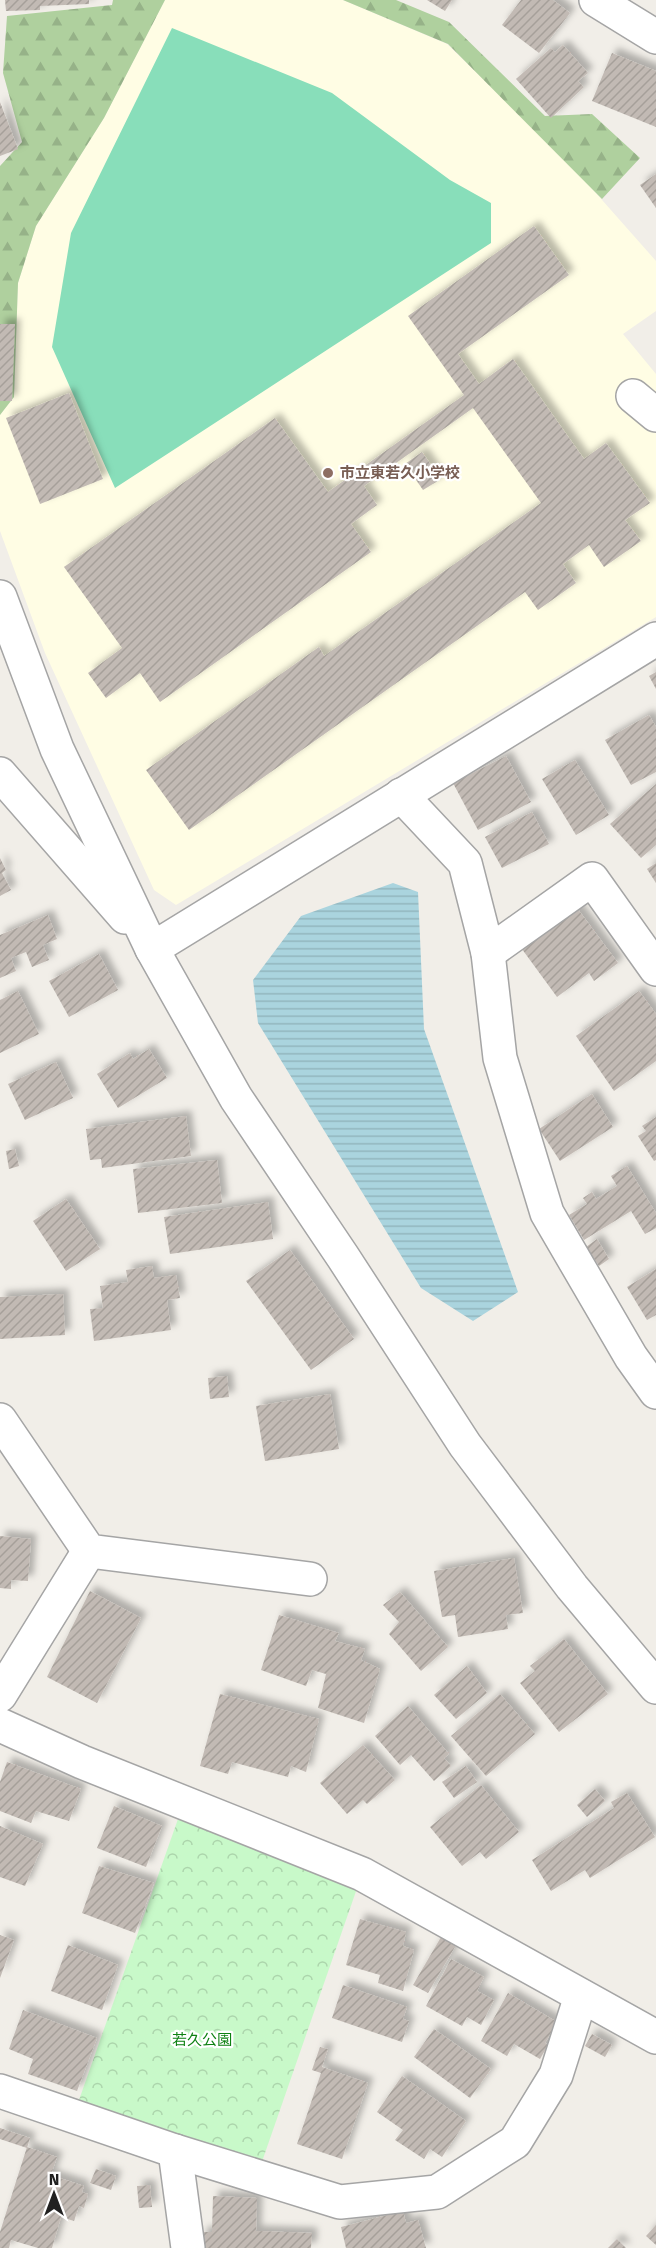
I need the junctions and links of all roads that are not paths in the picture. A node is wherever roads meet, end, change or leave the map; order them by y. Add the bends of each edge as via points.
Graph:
1 (596, 0) edge
2 (656, 37) edge
3 (0, 597) edge
4 (656, 639) edge
5 (0, 774) edge
6 (401, 795) junction
7 (153, 949) junction
8 (489, 954) junction
9 (656, 969) edge
10 (656, 1392) edge
11 (0, 1420) edge
12 (89, 1551) junction
13 (310, 1579) dead end
14 (656, 1687) edge
15 (0, 1695) edge
16 (0, 1725) edge
17 (581, 1996) junction
18 (656, 2037) edge
19 (0, 2091) edge
20 (175, 2151) junction
21 (188, 2248) edge

1 - 2 street
3 - 7 street via 57,749
4 - 6 street
5 - 7 street
6 - 7 street
6 - 8 street via 465,863
7 - 14 street via 236,1098 465,1445 572,1587
8 - 9 street via 592,879
8 - 10 street via 500,1058 547,1213 631,1357
11 - 12 street
12 - 13 street
12 - 15 street
16 - 17 street via 82,1762 362,1874
17 - 18 street
17 - 20 street via 556,2075 515,2142 437,2192 340,2202
19 - 20 street
20 - 21 street

